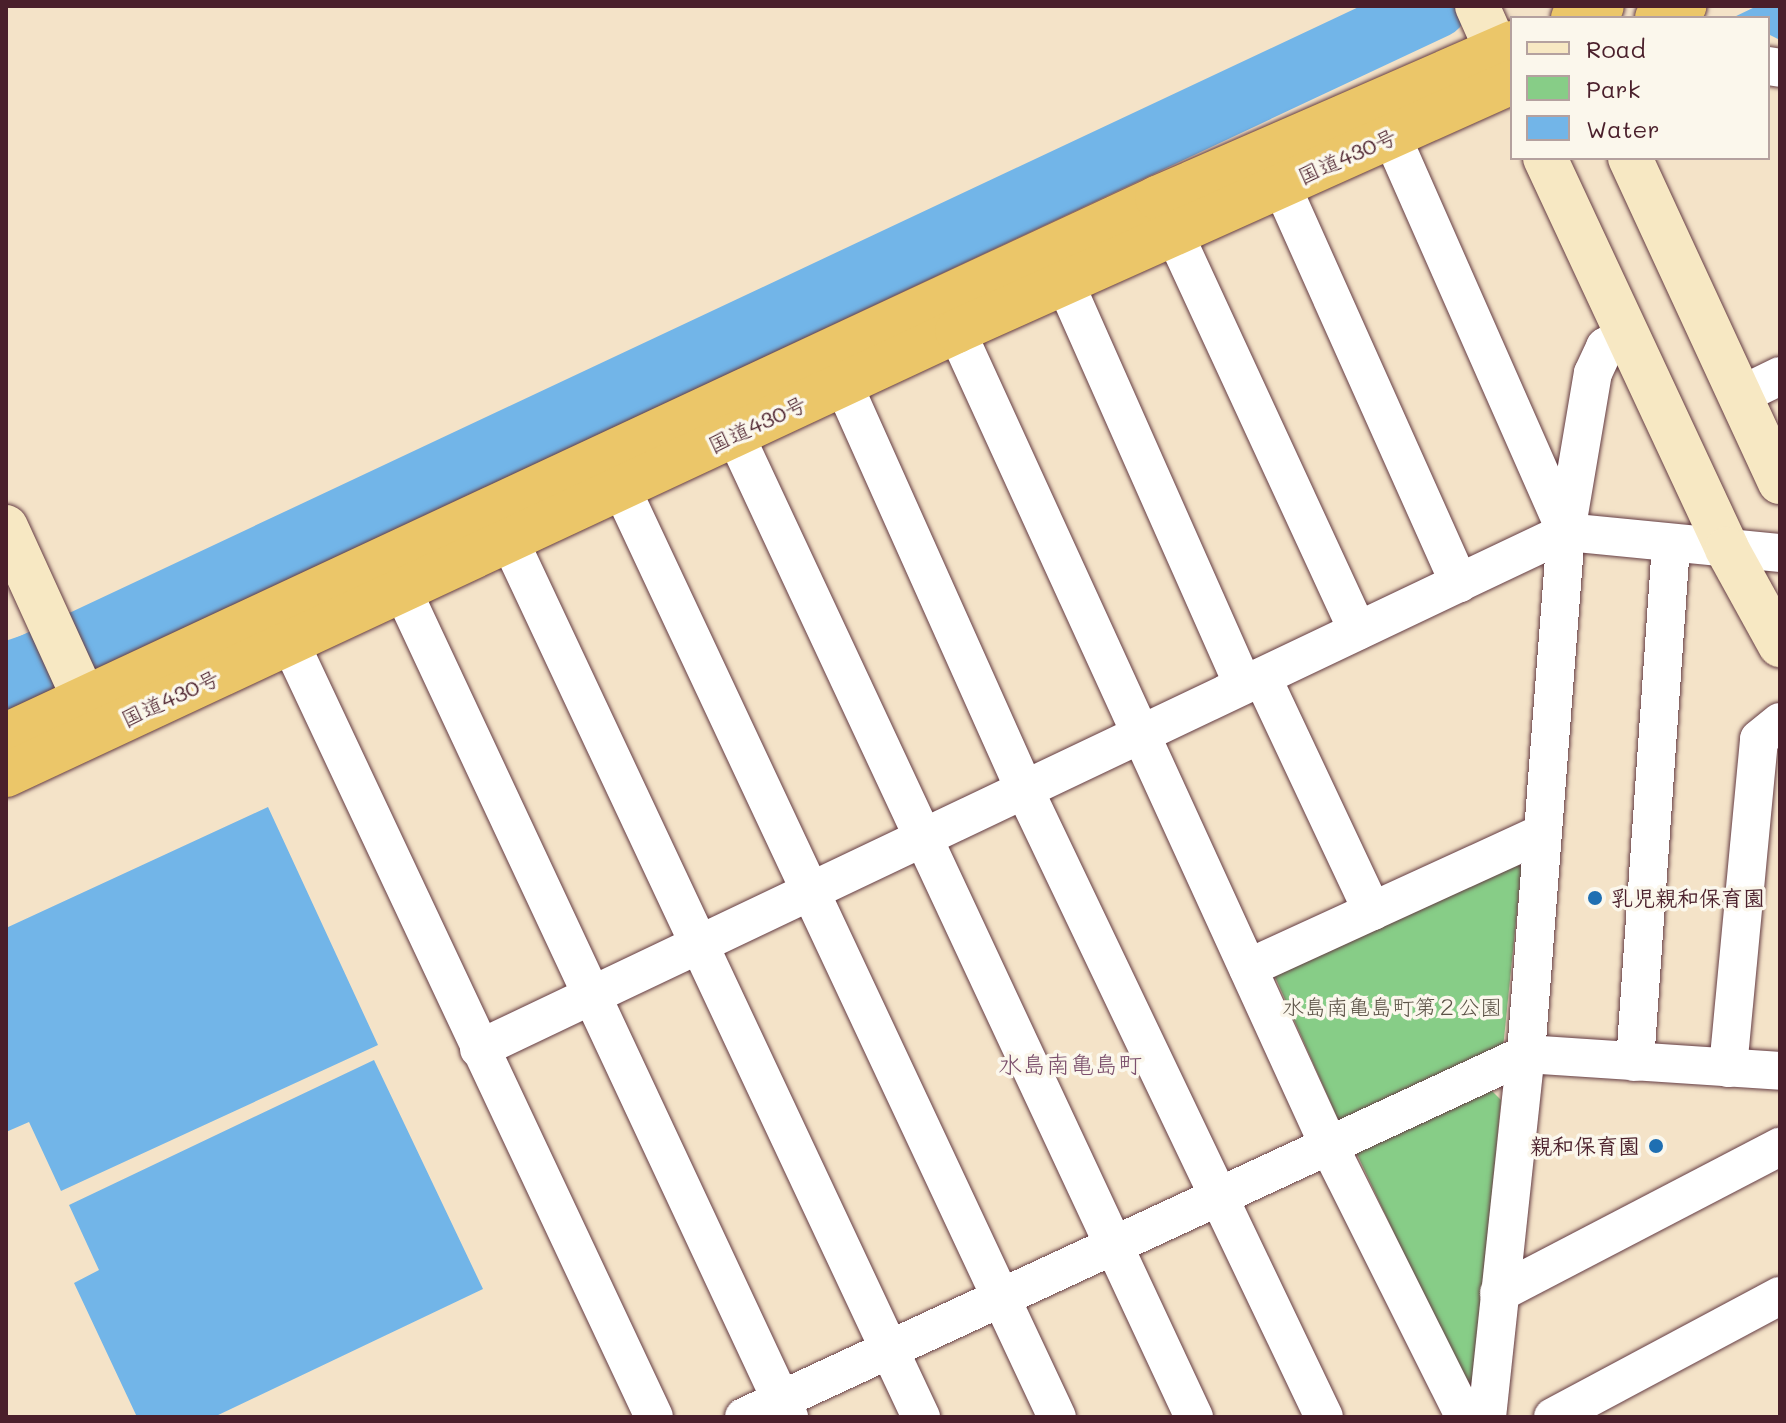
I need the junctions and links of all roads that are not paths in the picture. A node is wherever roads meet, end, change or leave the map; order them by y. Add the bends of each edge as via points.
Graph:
1 (1477, 6) edge
2 (1602, 6) edge
3 (1578, 16) edge
4 (1509, 68) edge
5 (1383, 118) junction
6 (1546, 160) edge
7 (1631, 160) edge
8 (1274, 168) junction
9 (1166, 216) junction
10 (1058, 266) junction
11 (950, 315) junction
12 (1627, 334) junction
13 (836, 368) junction
14 (1780, 376) edge
15 (1741, 395) junction
16 (727, 418) junction
17 (614, 471) junction
18 (1780, 482) edge
19 (501, 523) junction
20 (6, 527) edge
21 (1566, 532) junction
22 (1671, 544) junction
23 (1727, 549) junction
24 (1780, 553) edge
25 (394, 573) junction
26 (1459, 583) junction
27 (282, 625) junction
28 (1358, 631) junction
29 (1780, 645) edge
30 (75, 678) junction
31 (1252, 681) junction
32 (1780, 722) edge
33 (6, 735) edge
34 (1139, 735) junction
35 (6, 775) edge
36 (1024, 789) junction
37 (1543, 833) junction
38 (920, 839) junction
39 (807, 893) junction
40 (1372, 911) junction
41 (700, 944) junction
42 (1248, 968) junction
43 (591, 996) junction
44 (479, 1049) junction
45 (1526, 1054) junction
46 (1635, 1062) junction
47 (1728, 1068) junction
48 (1780, 1071) edge
49 (1329, 1146) junction
50 (1780, 1147) edge
51 (1219, 1197) junction
52 (1116, 1244) junction
53 (1499, 1293) junction
54 (1780, 1296) edge
55 (1001, 1298) junction
56 (889, 1350) junction
57 (785, 1408) edge
58 (654, 1417) edge
59 (744, 1417) edge
60 (921, 1417) edge
61 (1057, 1417) edge
62 (1194, 1417) edge
63 (1324, 1417) edge
64 (1465, 1417) edge
65 (1487, 1417) edge
66 (1553, 1417) edge

1 - 4 street
2 - 3 highway
4 - 5 highway, 国道430号
5 - 8 highway, 国道430号
5 - 21 street
6 - 12 street
7 - 15 street
8 - 9 highway, 国道430号
8 - 26 street
9 - 10 highway, 国道430号
9 - 28 street
10 - 11 highway, 国道430号
10 - 31 street
11 - 13 highway, 国道430号
11 - 34 street
12 - 21 street via 1605,347 1593,373
12 - 23 street
13 - 16 highway, 国道430号
13 - 36 street
14 - 15 street
15 - 18 street
16 - 17 highway, 国道430号
16 - 38 street
17 - 19 highway, 国道430号
17 - 39 street
19 - 25 highway, 国道430号
19 - 41 street
20 - 30 street
21 - 22 street
21 - 26 street
21 - 37 street
22 - 23 street
22 - 46 street
23 - 24 street
23 - 29 street
25 - 27 highway, 国道430号
25 - 43 street
26 - 28 street
27 - 30 highway, 国道430号
27 - 44 street
28 - 31 street
30 - 33 highway, 国道430号
30 - 35 highway, 国道430号
31 - 34 street
31 - 40 street
32 - 47 street via 1759,739
34 - 36 street
34 - 42 street
36 - 38 street
36 - 51 street
37 - 40 street
37 - 45 street
38 - 39 street
38 - 52 street
39 - 41 street
39 - 55 street
40 - 42 street
41 - 43 street
41 - 56 street
42 - 49 street
43 - 44 street
43 - 57 street
44 - 58 street
45 - 46 street
45 - 49 street
45 - 53 street
46 - 47 street
47 - 48 street
49 - 51 street
49 - 64 street
50 - 53 street
51 - 52 street
51 - 63 street
52 - 55 street
52 - 62 street
53 - 65 street
54 - 66 street
55 - 56 street
55 - 61 street
56 - 57 street
56 - 60 street
57 - 59 street

